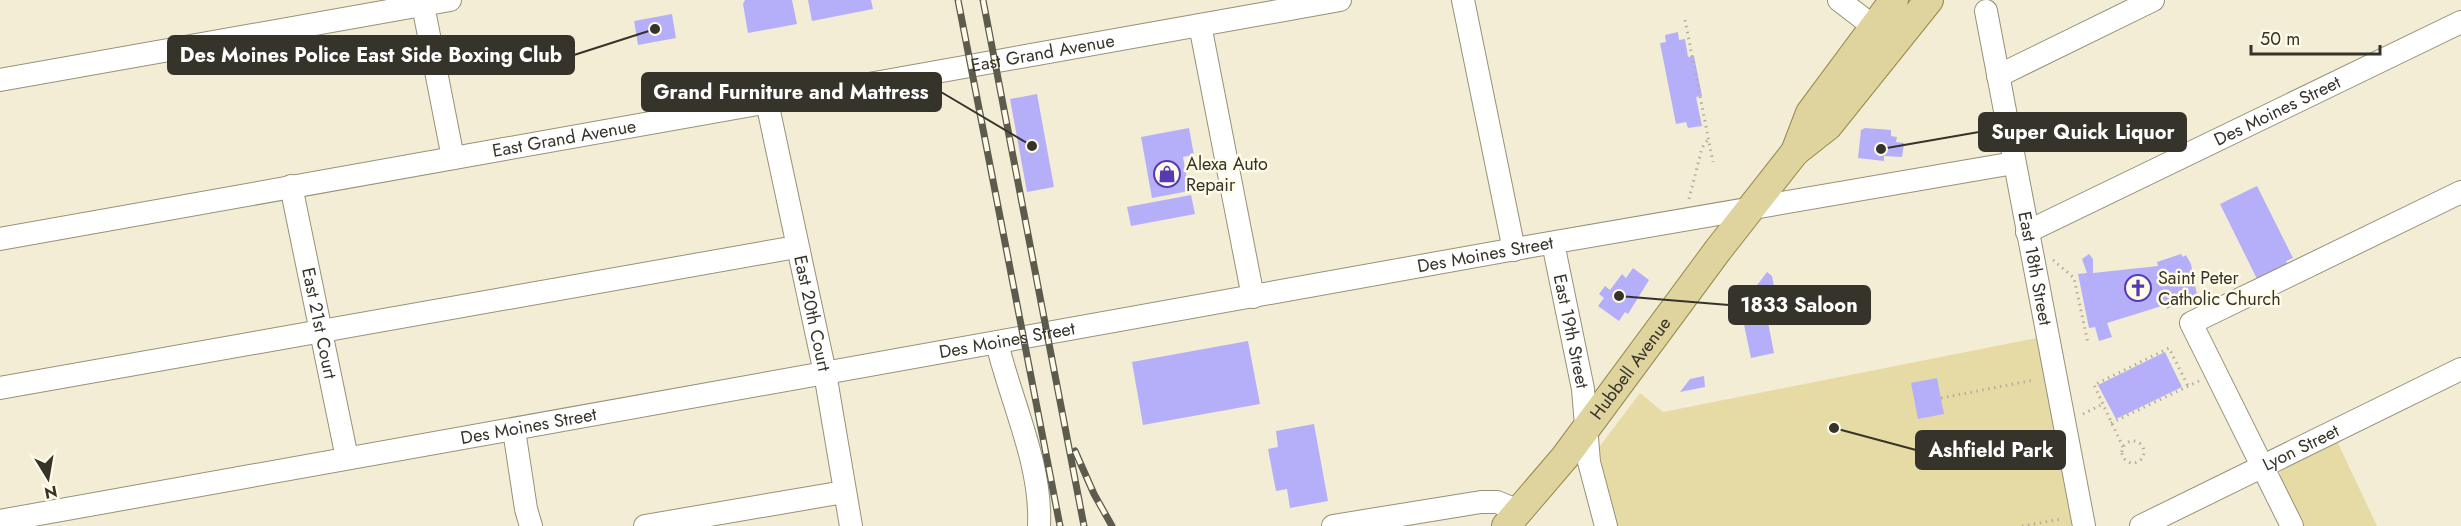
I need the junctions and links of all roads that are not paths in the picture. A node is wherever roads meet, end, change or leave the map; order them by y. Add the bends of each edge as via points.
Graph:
1 (450, 0) edge
2 (1340, 0) edge
3 (1463, 0) edge
4 (1839, 0) edge
5 (1894, 0) edge
6 (1929, 0) edge
7 (2153, 0) edge
8 (423, 2) edge
9 (1986, 11) dead end
10 (2461, 22) edge
11 (1200, 25) junction
12 (1874, 27) junction
13 (1907, 29) junction
14 (1998, 76) junction
15 (0, 80) edge
16 (767, 102) junction
17 (1795, 152) junction
18 (453, 158) junction
19 (2014, 163) junction
20 (291, 186) junction
21 (2461, 192) edge
22 (1751, 208) junction
23 (2027, 232) junction
24 (0, 239) edge
25 (1553, 243) junction
26 (796, 247) junction
27 (1514, 250) junction
28 (1253, 297) junction
29 (320, 330) junction
30 (998, 343) junction
31 (2461, 369) edge
32 (825, 373) junction
33 (0, 388) edge
34 (514, 430) junction
35 (1585, 431) junction
36 (347, 458) junction
37 (2262, 466) junction
38 (844, 492) junction
39 (1512, 519) edge
40 (0, 521) edge
41 (531, 526) edge
42 (645, 526) edge
43 (851, 526) edge
44 (1039, 526) edge
45 (1334, 526) edge
46 (1606, 526) edge
47 (2084, 526) edge
48 (2141, 526) edge
49 (2292, 526) edge

1 - 8 street
2 - 11 street, East Grand Avenue
3 - 27 street
4 - 12 street
5 - 12 main road, Hubbell Avenue
6 - 13 main road, Hubbell Avenue
7 - 14 street
8 - 15 street
8 - 18 street
9 - 14 street, East 18th Street
10 - 23 street, Des Moines Street
11 - 16 street, East Grand Avenue
11 - 28 street
12 - 13 street via 1894,32
12 - 17 main road, Hubbell Avenue via 1810,113
13 - 17 main road, Hubbell Avenue via 1828,126
14 - 19 street, East 18th Street
16 - 18 street, East Grand Avenue
16 - 26 street, East 20th Court
17 - 22 main road, Hubbell Avenue
18 - 20 street, East Grand Avenue
19 - 22 street, Des Moines Street
19 - 23 street, East 18th Street
20 - 24 street, East Grand Avenue
20 - 29 street, East 21st Court
21 - 37 street via 2191,323
22 - 25 street, Des Moines Street
22 - 35 main road, Hubbell Avenue
23 - 47 street, East 18th Street
25 - 27 street, Des Moines Street
25 - 35 street, East 19th Street via 1583,389
26 - 29 street
26 - 32 street, East 20th Court
27 - 28 street, Des Moines Street
28 - 30 street, Des Moines Street
29 - 33 street
29 - 36 street, East 21st Court
30 - 32 street, Des Moines Street
30 - 44 street via 1040,506
31 - 37 street, Lyon Street
32 - 34 street, Des Moines Street
32 - 38 street, East 20th Court
34 - 36 street, Des Moines Street
34 - 41 street
35 - 39 main road, Hubbell Avenue
35 - 46 street, East 19th Street
36 - 40 street, Des Moines Street
37 - 48 street, Lyon Street
37 - 49 street
38 - 42 street
38 - 43 street, East 20th Court
39 - 45 street via 1495,502

